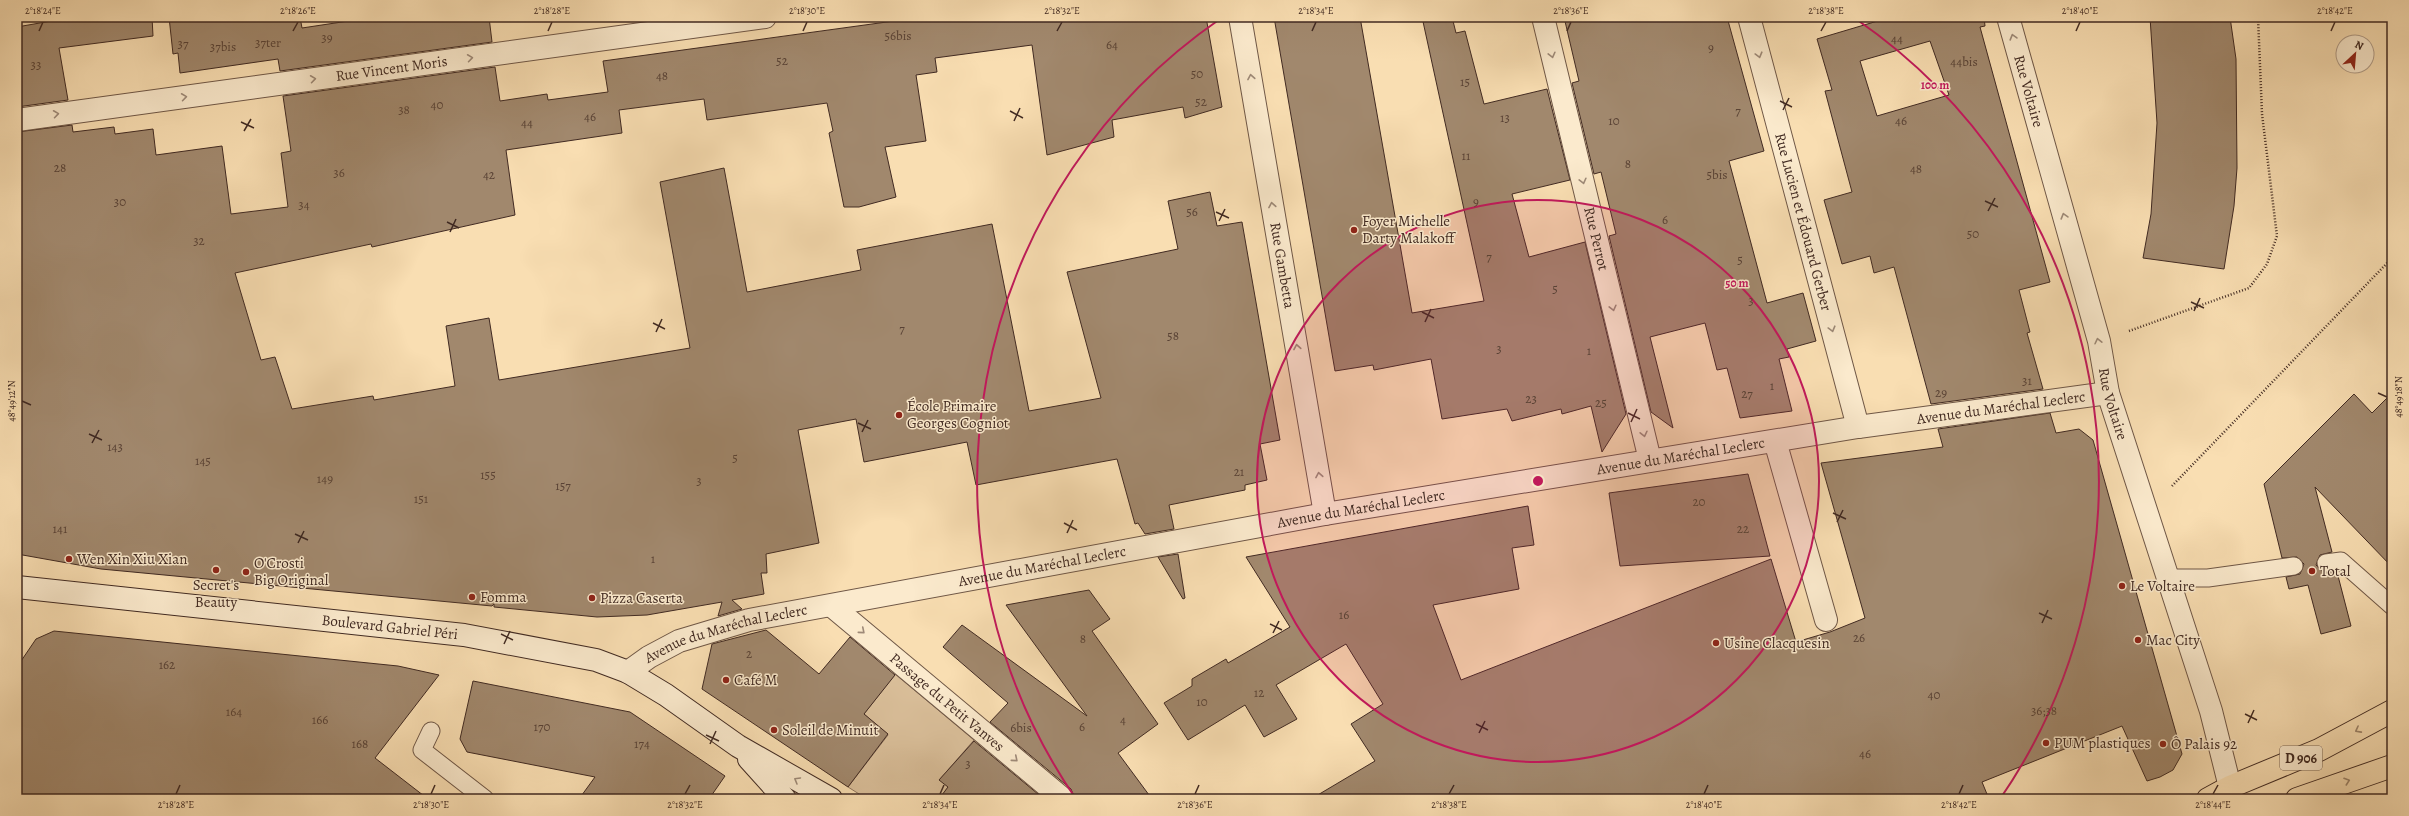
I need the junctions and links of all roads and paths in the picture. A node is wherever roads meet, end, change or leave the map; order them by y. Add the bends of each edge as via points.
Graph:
1 (765, 17) edge
2 (1240, 17) edge
3 (1543, 17) edge
4 (1749, 17) edge
5 (2008, 17) edge
6 (2258, 17) edge
7 (17, 120) edge
8 (2392, 258) edge
9 (2126, 333) dead end
10 (2108, 393) junction
11 (1858, 427) junction
12 (1775, 441) junction
13 (1650, 460) junction
14 (2146, 512) junction
15 (1325, 514) junction
16 (2326, 563) dead end
17 (2294, 566) dead end
18 (2167, 578) junction
19 (17, 587) edge
20 (832, 606) junction
21 (2392, 606) edge
22 (1826, 620) dead end
23 (628, 672) junction
24 (2392, 711) edge
25 (431, 731) dead end
26 (738, 746) junction
27 (2392, 766) edge
28 (2230, 787) junction
29 (485, 799) edge
30 (785, 799) edge
31 (831, 799) edge
32 (1063, 799) edge
33 (2208, 799) edge
34 (2297, 799) edge

7 -> 1 street, Rue Vincent Moris
15 -> 2 street, Rue Gambetta
3 -> 13 street, Rue Perrot
4 -> 11 street, Rue Lucien et Édouard Gerber
10 -> 5 street, Rue Voltaire via 2099,341
6 - 9 path via 2262,114 2277,236 2267,264 2249,288
8 - 14 path
10 - 11 street, Avenue du Maréchal Leclerc
10 - 14 street, Rue Voltaire
11 - 12 street, Avenue du Maréchal Leclerc
12 - 13 street, Avenue du Maréchal Leclerc
12 - 22 street
13 - 15 street, Avenue du Maréchal Leclerc
14 - 18 street, Rue Voltaire
15 - 20 street, Avenue du Maréchal Leclerc
16 - 21 lane via 2341,561
17 - 18 lane via 2208,578
18 - 28 street, Rue Voltaire via 2211,711
19 - 23 street, Boulevard Gabriel Péri via 464,635 596,660
20 - 23 street, Avenue du Maréchal Leclerc via 749,620 679,641
20 -> 32 street, Passage du Petit Vanves
23 - 26 street, Boulevard Gabriel Péri via 666,695
24 -> 28 main road, D 906 via 2319,750
25 - 29 lane via 422,750
26 - 30 street, Boulevard Gabriel Péri
31 -> 26 street, Boulevard Gabriel Péri
34 -> 27 main road, D 906
28 - 33 main road, D 906

